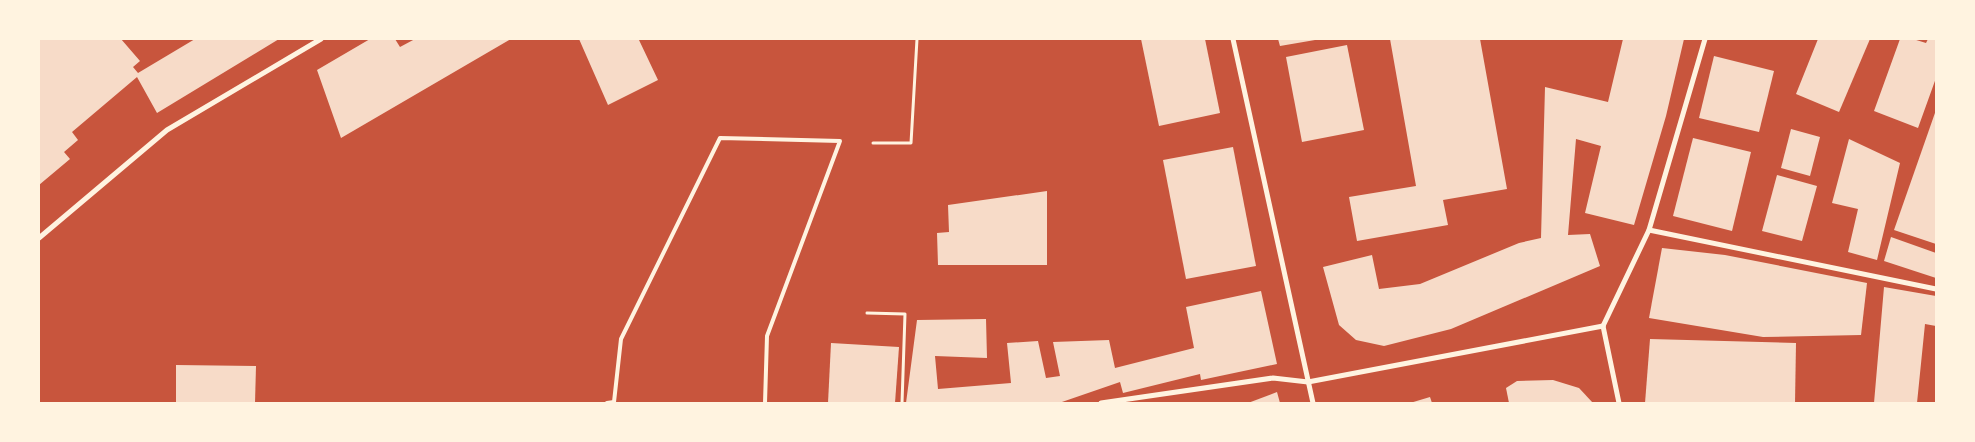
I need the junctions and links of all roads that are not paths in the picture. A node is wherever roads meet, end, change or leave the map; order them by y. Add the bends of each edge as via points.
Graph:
1 (321, 39) edge
2 (1233, 39) edge
3 (1706, 39) edge
4 (1648, 230) junction
5 (39, 238) edge
6 (1936, 289) edge
7 (1603, 326) junction
8 (1308, 382) junction
9 (607, 403) edge
10 (765, 403) edge
11 (1101, 403) edge
12 (1313, 403) edge
13 (1619, 403) edge

1 - 5 street via 167,130
2 - 8 street
3 - 4 street
4 - 6 street
4 - 7 street
7 - 8 street
7 - 13 street
8 - 11 street via 1274,378
8 - 12 street
9 - 10 lane via 614,402 621,339 720,138 840,141 768,336

